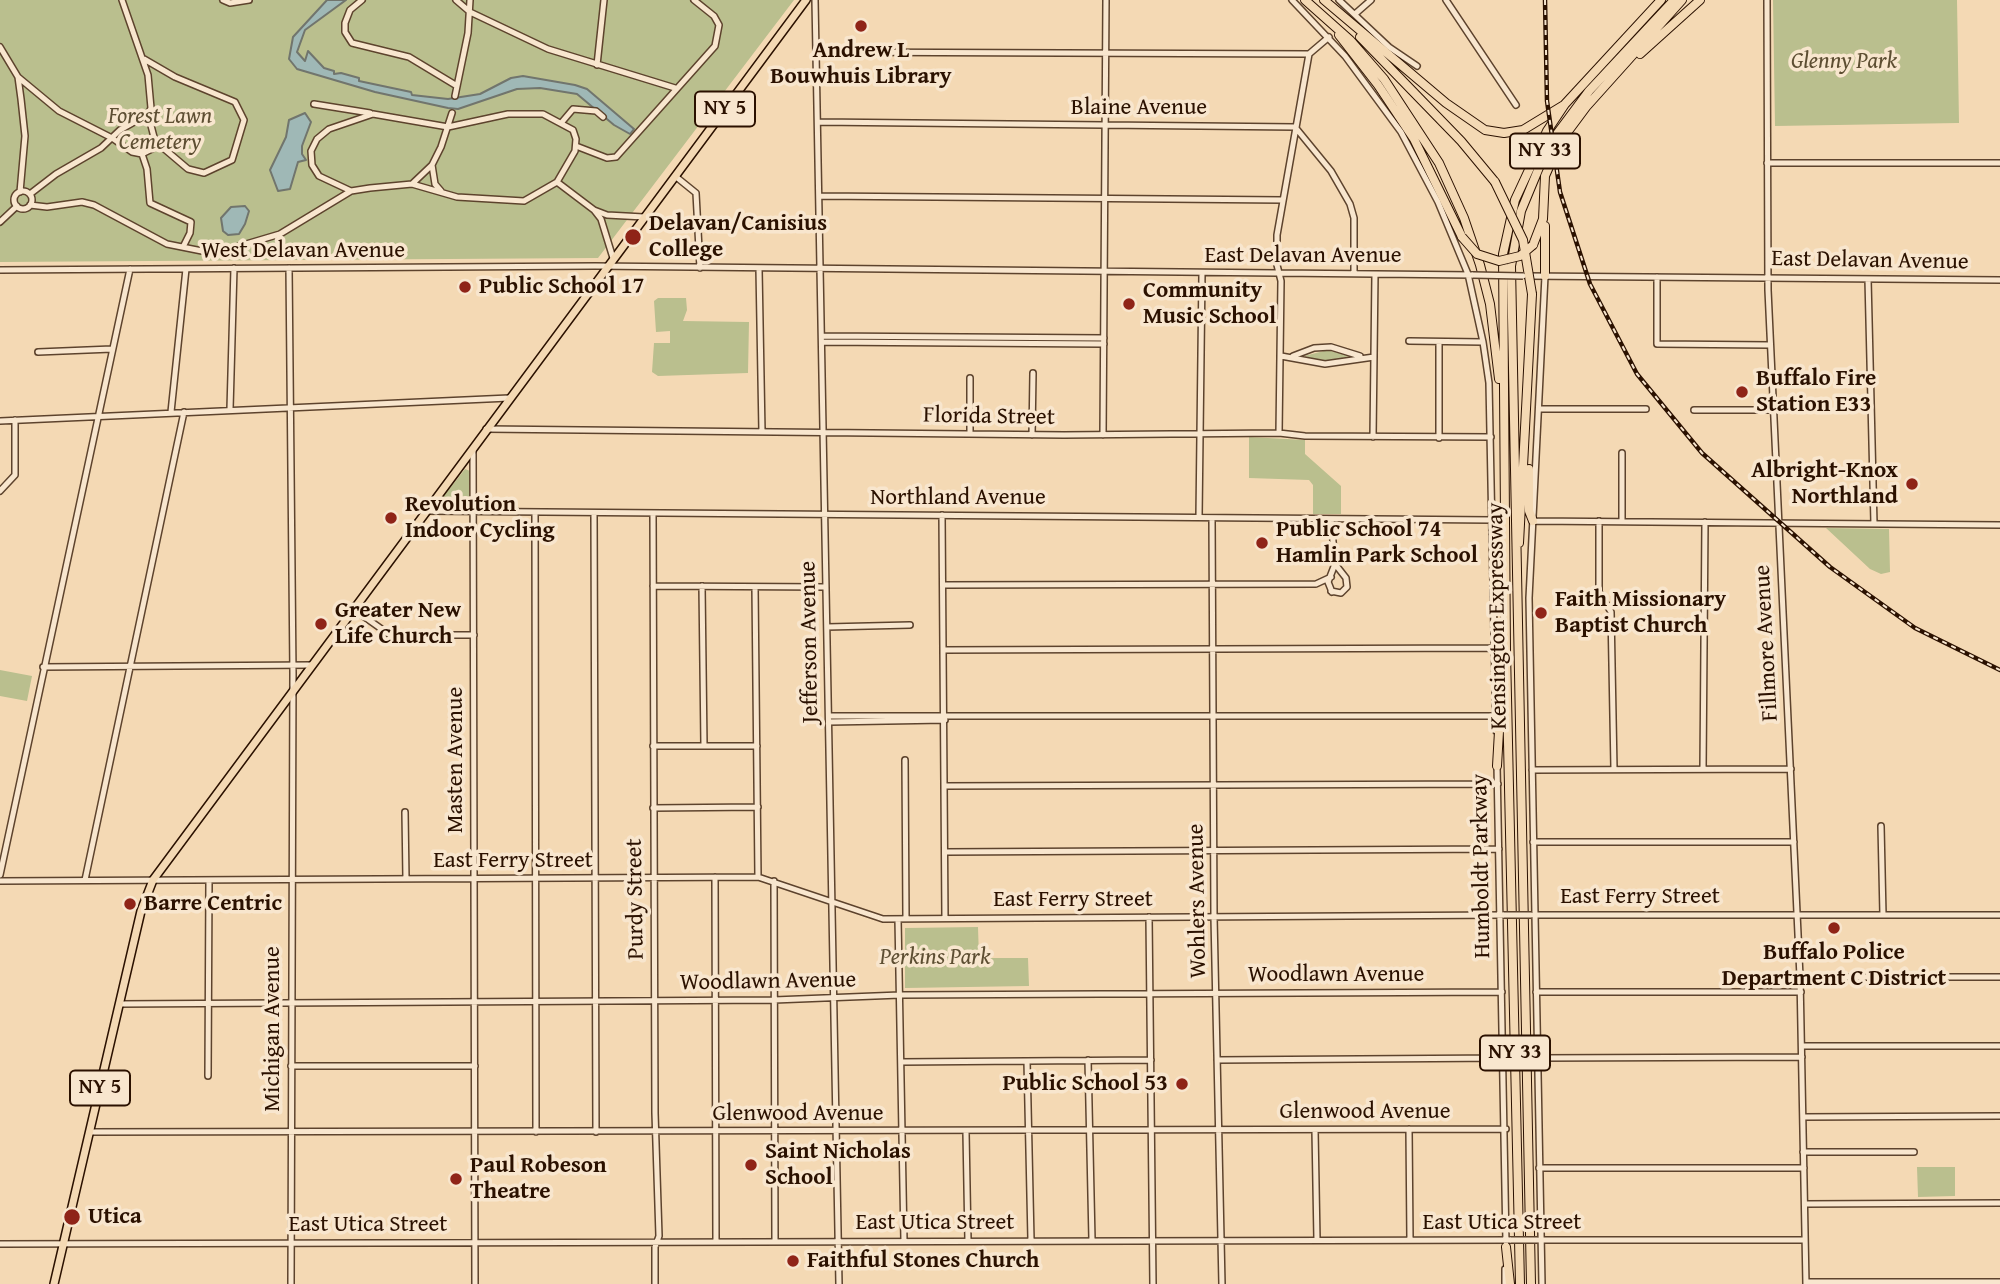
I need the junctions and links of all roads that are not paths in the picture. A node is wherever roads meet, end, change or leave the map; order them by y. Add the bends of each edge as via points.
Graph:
1 (122, 0) edge
2 (223, 0) edge
3 (249, 0) edge
4 (362, 0) edge
5 (456, 0) edge
6 (470, 0) edge
7 (604, 0) edge
8 (694, 0) edge
9 (806, 0) edge
10 (815, 0) edge
11 (1106, 0) edge
12 (1292, 0) edge
13 (1305, 0) edge
14 (1324, 0) edge
15 (1339, 0) edge
16 (1371, 0) edge
17 (1446, 0) edge
18 (1661, 0) edge
19 (1674, 0) edge
20 (1682, 0) edge
21 (1700, 0) edge
22 (1767, 0) edge
23 (470, 12) junction
24 (1355, 14) junction
25 (1350, 24) junction
26 (1335, 29) junction
27 (1329, 37) junction
28 (0, 47) edge
29 (817, 52) junction
30 (1105, 53) junction
31 (1309, 54) junction
32 (143, 59) junction
33 (597, 65) junction
34 (1417, 66) dead end
35 (18, 77) junction
36 (1612, 79) junction
37 (457, 86) junction
38 (675, 88) junction
39 (455, 96) dead end
40 (314, 104) dead end
41 (1565, 104) junction
42 (1516, 105) dead end
43 (452, 113) dead end
44 (148, 114) junction
45 (373, 114) junction
46 (603, 117) dead end
47 (562, 122) junction
48 (818, 122) junction
49 (1105, 126) junction
50 (448, 127) junction
51 (1295, 127) junction
52 (112, 138) junction
53 (155, 141) junction
54 (576, 146) junction
55 (142, 154) junction
56 (1767, 163) junction
57 (2000, 163) edge
58 (432, 165) junction
59 (676, 176) junction
60 (557, 182) junction
61 (412, 184) junction
62 (351, 191) junction
63 (20, 192) junction
64 (443, 193) junction
65 (30, 194) junction
66 (819, 196) junction
67 (1104, 198) junction
68 (1283, 200) junction
69 (30, 205) junction
70 (16, 206) junction
71 (594, 210) junction
72 (644, 217) junction
73 (1543, 219) junction
74 (0, 222) edge
75 (183, 247) junction
76 (613, 258) junction
77 (607, 267) junction
78 (234, 268) junction
79 (289, 268) junction
80 (700, 268) junction
81 (130, 269) junction
82 (186, 269) junction
83 (759, 269) junction
84 (820, 269) junction
85 (0, 270) edge
86 (1104, 272) junction
87 (1202, 273) junction
88 (1279, 274) junction
89 (1354, 274) junction
90 (1375, 274) junction
91 (1470, 274) junction
92 (1545, 276) junction
93 (1657, 277) junction
94 (1768, 278) junction
95 (1868, 279) junction
96 (2000, 280) edge
97 (822, 339) junction
98 (1104, 341) junction
99 (1409, 341) dead end
100 (1440, 342) junction
101 (1483, 342) junction
102 (1770, 345) junction
103 (112, 349) junction
104 (38, 352) dead end
105 (1280, 356) junction
106 (1293, 356) junction
107 (1361, 357) junction
108 (1374, 357) junction
109 (1033, 373) dead end
110 (971, 378) dead end
111 (1502, 388) junction
112 (509, 398) junction
113 (290, 407) junction
114 (230, 409) junction
115 (1540, 409) junction
116 (1646, 409) dead end
117 (1694, 410) dead end
118 (1773, 410) junction
119 (171, 412) junction
120 (184, 412) junction
121 (1528, 414) junction
122 (97, 416) junction
123 (15, 420) junction
124 (0, 421) edge
125 (486, 429) junction
126 (762, 432) junction
127 (1200, 432) junction
128 (823, 433) junction
129 (970, 433) junction
130 (1279, 433) junction
131 (1032, 435) junction
132 (1104, 435) junction
133 (1373, 437) junction
134 (1439, 438) junction
135 (1492, 438) junction
136 (473, 446) junction
137 (1622, 453) dead end
138 (0, 491) edge
139 (425, 511) junction
140 (473, 511) junction
141 (535, 512) junction
142 (594, 513) junction
143 (653, 513) junction
144 (825, 515) junction
145 (942, 515) junction
146 (1199, 517) junction
147 (1212, 518) junction
148 (1331, 519) junction
149 (1492, 520) junction
150 (1533, 521) junction
151 (1599, 521) junction
152 (1622, 521) junction
153 (1705, 522) junction
154 (1779, 522) junction
155 (1874, 524) junction
156 (2000, 525) edge
157 (1517, 552) junction
158 (1335, 564) junction
159 (1331, 577) junction
160 (1346, 579) junction
161 (1213, 584) junction
162 (1316, 584) junction
163 (943, 585) junction
164 (653, 586) junction
165 (702, 586) junction
166 (755, 587) junction
167 (826, 587) junction
168 (1332, 592) junction
169 (352, 608) junction
170 (911, 625) dead end
171 (827, 627) junction
172 (474, 635) junction
173 (1493, 648) junction
174 (1213, 649) junction
175 (943, 650) junction
176 (1506, 652) junction
177 (292, 664) junction
178 (311, 665) junction
179 (130, 666) junction
180 (43, 667) junction
181 (291, 690) junction
182 (1495, 716) junction
183 (1213, 718) junction
184 (829, 719) junction
185 (945, 719) junction
186 (653, 746) junction
187 (704, 746) junction
188 (757, 746) junction
189 (905, 760) dead end
190 (1497, 766) junction
191 (1614, 769) junction
192 (1703, 769) junction
193 (1791, 769) junction
194 (1532, 770) junction
195 (1498, 784) junction
196 (1214, 785) junction
197 (944, 786) junction
198 (758, 807) junction
199 (653, 808) junction
200 (405, 812) dead end
201 (1881, 826) dead end
202 (1533, 842) junction
203 (1794, 842) junction
204 (1499, 849) junction
205 (1214, 850) junction
206 (945, 852) junction
207 (0, 875) edge
208 (654, 877) junction
209 (715, 877) junction
210 (758, 877) junction
211 (474, 878) junction
212 (536, 878) junction
213 (595, 878) junction
214 (291, 879) junction
215 (405, 879) junction
216 (85, 880) junction
217 (153, 880) junction
218 (209, 880) junction
219 (0, 881) edge
220 (774, 881) junction
221 (832, 902) junction
222 (1502, 915) junction
223 (1532, 915) junction
224 (1797, 915) junction
225 (1883, 915) junction
226 (2000, 915) edge
227 (1149, 917) junction
228 (1214, 917) junction
229 (945, 918) junction
230 (898, 919) junction
231 (906, 919) junction
232 (1800, 977) junction
233 (2000, 977) edge
234 (1502, 992) junction
235 (1536, 992) junction
236 (1801, 992) junction
237 (1150, 993) junction
238 (1216, 993) junction
239 (900, 995) junction
240 (774, 1000) junction
241 (834, 1000) junction
242 (655, 1001) junction
243 (715, 1001) junction
244 (474, 1002) junction
245 (536, 1002) junction
246 (596, 1002) junction
247 (291, 1003) junction
248 (119, 1004) junction
249 (208, 1004) junction
250 (1801, 1046) junction
251 (2000, 1046) edge
252 (1802, 1057) junction
253 (1504, 1058) junction
254 (1538, 1058) junction
255 (1088, 1060) junction
256 (1151, 1060) junction
257 (1217, 1060) junction
258 (1027, 1061) junction
259 (901, 1062) junction
260 (291, 1066) junction
261 (474, 1066) junction
262 (208, 1076) dead end
263 (2000, 1116) edge
264 (1803, 1117) junction
265 (1219, 1129) junction
266 (1409, 1129) junction
267 (1506, 1129) junction
268 (1090, 1130) junction
269 (1152, 1130) junction
270 (1315, 1130) junction
271 (1029, 1131) junction
272 (90, 1132) junction
273 (290, 1132) junction
274 (475, 1132) junction
275 (536, 1132) junction
276 (596, 1132) junction
277 (656, 1132) junction
278 (715, 1132) junction
279 (774, 1132) junction
280 (836, 1132) junction
281 (902, 1132) junction
282 (965, 1132) junction
283 (1803, 1152) junction
284 (1914, 1152) dead end
285 (1539, 1168) junction
286 (1804, 1168) junction
287 (2000, 1203) edge
288 (1805, 1204) junction
289 (1221, 1239) junction
290 (1031, 1240) junction
291 (1091, 1240) junction
292 (1153, 1240) junction
293 (1317, 1240) junction
294 (1410, 1240) junction
295 (1539, 1240) junction
296 (1805, 1240) junction
297 (775, 1241) junction
298 (838, 1241) junction
299 (904, 1241) junction
300 (968, 1241) junction
301 (290, 1242) junction
302 (475, 1242) junction
303 (656, 1242) junction
304 (716, 1242) junction
305 (1508, 1242) junction
306 (64, 1243) junction
307 (0, 1244) edge
308 (2000, 1282) edge
309 (1806, 1283) edge
310 (54, 1284) edge
311 (291, 1284) edge
312 (475, 1284) edge
313 (655, 1284) edge
314 (839, 1284) edge
315 (1153, 1284) edge
316 (1222, 1284) edge
317 (1505, 1284) edge
318 (1510, 1284) edge
319 (1520, 1284) edge
320 (1531, 1284) edge
321 (1542, 1284) edge

1 - 32 street
2 - 3 street via 230,4
4 - 37 street via 350,10 345,23 352,43 409,57
5 - 23 street
6 - 23 street
7 - 33 street
8 - 38 street via 714,16 719,36 690,76
9 - 59 main road, NY 5
10 - 29 street, Jefferson Avenue
11 - 30 street
12 - 27 street, Humboldt Parkway
13 - 26 highway
14 - 25 highway
15 - 24 street
16 - 24 street
17 - 42 street
18 - 41 highway, Kensington Expressway / NY 33
19 - 157 highway, Kensington Expressway / NY 33 via 1564,122 1539,163 1521,211 1510,286
20 - 36 highway
21 - 36 highway
22 - 56 street, Fillmore Avenue
23 - 33 street via 548,49
23 - 37 street
24 - 34 street via 1388,47
25 - 41 highway via 1485,130 1522,130
25 - 121 highway, bridge via 1495,182 1523,240 1532,294
26 - 73 highway, bridge via 1410,133 1462,237 1477,254 1499,261 1520,256 1533,245
26 - 111 highway via 1403,103 1455,195 1486,284
27 - 31 street
27 - 91 street, Humboldt Parkway via 1408,143
28 - 35 street
29 - 30 street
29 - 48 street, Jefferson Avenue
30 - 31 street
30 - 49 street
31 - 51 street
32 - 44 street via 152,99
32 - 53 street via 235,102 244,120 232,160 215,171 188,169
33 - 38 street
35 - 52 street via 59,111
35 - 63 street via 25,136
36 - 73 highway via 1570,126 1549,162
37 - 39 street
38 - 54 street via 616,157
40 - 45 street
41 - 111 highway, Kensington Expressway / NY 33 via 1532,159 1509,222 1502,267
43 - 50 street
44 - 52 street
44 - 53 street
45 - 50 street
45 - 62 street via 329,129 311,152 318,176
46 - 47 street via 596,111 573,109
47 - 50 street via 533,113 481,118
47 - 54 street via 573,130
48 - 49 street, Blaine Avenue
48 - 66 street, Jefferson Avenue
49 - 51 street, Blaine Avenue
49 - 67 street
50 - 58 street
51 - 68 street
51 - 89 street via 1331,171 1350,204
52 - 55 street
52 - 65 street
53 - 55 street via 152,149
54 - 60 street
55 - 75 street via 150,203 191,222
56 - 57 street
56 - 94 street, Fillmore Avenue
58 - 61 street
58 - 64 street via 435,184
59 - 72 main road, NY 5
59 - 80 street via 696,193 699,203
60 - 64 street via 524,201 457,198
60 - 71 street
61 - 62 street
61 - 64 street
62 - 75 street via 280,234 252,244 226,250
63 - 65 street
63 - 70 street via 14,199
65 - 69 street
66 - 67 street
66 - 84 street, Jefferson Avenue
67 - 68 street
67 - 86 street
68 - 88 street via 1277,234
69 - 70 street
69 - 75 street via 94,205 152,238
70 - 74 street
71 - 72 street
71 - 76 street
72 - 76 main road, NY 5
73 - 92 highway
76 - 77 main road, NY 5
77 - 79 street, West Delavan Avenue
77 - 80 street, East Delavan Avenue
77 - 112 main road, NY 5
78 - 79 street, West Delavan Avenue
78 - 82 street, West Delavan Avenue
78 - 114 street
79 - 113 street, Michigan Avenue
80 - 83 street, East Delavan Avenue
81 - 82 street, West Delavan Avenue
81 - 85 street, West Delavan Avenue
81 - 103 street
82 - 119 street
83 - 84 street, East Delavan Avenue
83 - 126 street
84 - 86 street, East Delavan Avenue
84 - 97 street, Jefferson Avenue
86 - 87 street, East Delavan Avenue
86 - 98 street
87 - 88 street, East Delavan Avenue
87 - 127 street
88 - 89 street, East Delavan Avenue
88 - 105 street
89 - 90 street, East Delavan Avenue
90 - 91 street, East Delavan Avenue
90 - 108 street
91 - 92 street, East Delavan Avenue, bridge
91 - 101 street, Humboldt Parkway
92 - 93 street, East Delavan Avenue
92 - 115 street
93 - 94 street, East Delavan Avenue
93 - 102 street via 1657,344
94 - 95 street, East Delavan Avenue
94 - 102 street, Fillmore Avenue
95 - 96 street, East Delavan Avenue
95 - 155 street
97 - 98 street
97 - 128 street, Jefferson Avenue
98 - 132 street
99 - 100 street
100 - 101 street
100 - 134 street
101 - 135 street, Humboldt Parkway
102 - 118 street, Fillmore Avenue
103 - 104 street
103 - 122 street
105 - 106 street
105 - 130 street
106 - 107 street via 1325,364
106 - 107 street via 1331,347
107 - 108 street
108 - 133 street
109 - 131 street
110 - 129 street
111 - 176 highway, Kensington Expressway / NY 33
112 - 113 street
112 - 125 main road, NY 5
113 - 114 street
113 - 177 street, Michigan Avenue
114 - 120 street
115 - 116 street
115 - 150 street
117 - 118 street
118 - 154 street, Fillmore Avenue
119 - 120 street
119 - 122 street
120 - 179 street
121 - 150 highway
121 - 157 highway
122 - 123 street
122 - 180 street
123 - 124 street
123 - 138 street via 15,475
125 - 126 street, Florida Street
125 - 136 main road, NY 5
126 - 128 street, Florida Street
127 - 130 street, Florida Street
127 - 132 street, Florida Street
127 - 146 street
128 - 129 street, Florida Street
128 - 144 street, Jefferson Avenue
129 - 131 street, Florida Street
130 - 133 street, Florida Street
131 - 132 street, Florida Street
133 - 134 street, Florida Street
134 - 135 street, Florida Street
135 - 149 street, Humboldt Parkway
136 - 139 main road, NY 5
136 - 140 street, Masten Avenue
137 - 152 street
139 - 140 street, Northland Avenue
139 - 169 main road, NY 5
140 - 141 street, Northland Avenue
140 - 172 street, Masten Avenue
141 - 142 street, Northland Avenue
141 - 212 street
142 - 143 street, Northland Avenue
142 - 213 street
143 - 144 street, Northland Avenue
143 - 164 street, Purdy Street
144 - 145 street, Northland Avenue
144 - 167 street, Jefferson Avenue
145 - 146 street, Northland Avenue
145 - 163 street
146 - 147 street, Northland Avenue
147 - 148 street, Northland Avenue
147 - 161 street, Wohlers Avenue
148 - 149 street, Northland Avenue
148 - 158 street
149 - 173 street, Humboldt Parkway
150 - 151 street
150 - 194 street via 1529,598
151 - 152 street
151 - 191 street via 1598,592 1611,612
152 - 153 street
153 - 154 street
153 - 192 street
154 - 155 street
154 - 193 street, Fillmore Avenue
155 - 156 street
157 - 320 highway, Kensington Expressway / NY 33
158 - 159 street
158 - 160 street
159 - 160 street via 1339,574
159 - 162 street
159 - 168 street
160 - 168 street via 1344,592
161 - 162 street
161 - 163 street
161 - 174 street, Wohlers Avenue
162 - 168 street
163 - 175 street
164 - 165 street
164 - 186 street, Purdy Street
165 - 166 street
165 - 187 street
166 - 167 street
166 - 188 street
167 - 171 street, Jefferson Avenue
169 - 172 street via 390,635
169 - 178 main road, NY 5
170 - 171 street
171 - 184 street, Jefferson Avenue
172 - 211 street, Masten Avenue
173 - 174 street
173 - 182 street, Humboldt Parkway
174 - 175 street
174 - 183 street, Wohlers Avenue
175 - 185 street
176 - 190 highway
176 - 319 highway, Kensington Expressway / NY 33
177 - 178 street
177 - 179 street
177 - 181 street, Michigan Avenue
178 - 181 main road, NY 5
179 - 180 street
179 - 216 street
180 - 207 street
181 - 214 street, Michigan Avenue
181 - 217 main road, NY 5
182 - 183 street
182 - 190 street, Humboldt Parkway
183 - 185 street
183 - 196 street, Wohlers Avenue
184 - 185 street
184 - 221 street, Jefferson Avenue
185 - 197 street
186 - 187 street
186 - 199 street, Purdy Street
187 - 188 street
188 - 198 street
189 - 231 street
190 - 195 street, Humboldt Parkway
191 - 192 street
191 - 194 street
192 - 193 street
193 - 203 street, Fillmore Avenue
194 - 202 street
195 - 196 street
195 - 204 street, Humboldt Parkway
196 - 197 street
196 - 205 street, Wohlers Avenue
197 - 206 street
198 - 199 street
198 - 210 street
199 - 208 street, Purdy Street
200 - 215 street
201 - 225 street
202 - 203 street
202 - 223 street
203 - 224 street, Fillmore Avenue
204 - 205 street
204 - 222 street, Humboldt Parkway
205 - 206 street
205 - 228 street, Wohlers Avenue
206 - 229 street
208 - 209 street, East Ferry Street
208 - 213 street, East Ferry Street
208 - 242 street, Purdy Street
209 - 210 street, East Ferry Street
209 - 243 street
210 - 220 street, East Ferry Street
211 - 212 street, East Ferry Street
211 - 215 street, East Ferry Street
211 - 244 street, Masten Avenue
212 - 213 street, East Ferry Street
212 - 245 street
213 - 246 street
214 - 215 street, East Ferry Street
214 - 218 street, East Ferry Street
214 - 247 street, Michigan Avenue
216 - 217 street, East Ferry Street
216 - 219 street, East Ferry Street
217 - 218 street, East Ferry Street
217 - 248 main road, NY 5
218 - 249 street
220 - 221 street, East Ferry Street
220 - 240 street
221 - 230 street, East Ferry Street via 874,917
221 - 241 street, Jefferson Avenue
222 - 223 street, East Ferry Street, bridge
222 - 228 street, East Ferry Street
222 - 234 street, Humboldt Parkway
223 - 224 street, East Ferry Street
223 - 235 street
224 - 225 street, East Ferry Street
224 - 232 street, Fillmore Avenue
225 - 226 street, East Ferry Street
227 - 228 street, East Ferry Street
227 - 229 street, East Ferry Street
227 - 237 street
228 - 238 street, Wohlers Avenue
229 - 231 street, East Ferry Street
230 - 231 street, East Ferry Street
230 - 239 street
232 - 233 street
232 - 236 street, Fillmore Avenue
234 - 238 street, Woodlawn Avenue
234 - 253 street, Humboldt Parkway
235 - 236 street
235 - 254 street
236 - 250 street, Fillmore Avenue
237 - 238 street, Woodlawn Avenue
237 - 239 street, Woodlawn Avenue
237 - 256 street
238 - 257 street, Wohlers Avenue
239 - 241 street, Woodlawn Avenue
239 - 259 street
240 - 241 street, Woodlawn Avenue
240 - 243 street, Woodlawn Avenue
240 - 279 street
241 - 280 street, Jefferson Avenue
242 - 243 street, Woodlawn Avenue
242 - 246 street, Woodlawn Avenue
242 - 277 street, Purdy Street
243 - 278 street
244 - 245 street, Woodlawn Avenue
244 - 247 street, Woodlawn Avenue
244 - 261 street, Masten Avenue
245 - 246 street, Woodlawn Avenue
245 - 275 street
246 - 276 street
247 - 249 street, Woodlawn Avenue
247 - 260 street, Michigan Avenue
248 - 249 street, Woodlawn Avenue
248 - 272 main road, NY 5
249 - 262 street
250 - 251 street
250 - 252 street, Fillmore Avenue
252 - 254 street
252 - 264 street, Fillmore Avenue
253 - 257 street
253 - 267 street, Humboldt Parkway
254 - 285 street
255 - 256 street
255 - 258 street
255 - 268 street
256 - 269 street
257 - 265 street, Wohlers Avenue
258 - 259 street
258 - 271 street
259 - 281 street
260 - 261 street
260 - 273 street, Michigan Avenue
261 - 274 street, Masten Avenue
263 - 264 street
264 - 283 street, Fillmore Avenue
265 - 269 street, Glenwood Avenue
265 - 270 street, Glenwood Avenue
265 - 289 street, Wohlers Avenue
266 - 267 street, Glenwood Avenue
266 - 270 street, Glenwood Avenue
266 - 294 street
267 - 305 street, Humboldt Parkway
268 - 269 street, Glenwood Avenue
268 - 271 street, Glenwood Avenue
268 - 291 street
269 - 292 street
270 - 293 street
271 - 282 street, Glenwood Avenue
271 - 290 street
272 - 273 street, Glenwood Avenue
272 - 306 main road, NY 5
273 - 274 street, Glenwood Avenue
273 - 301 street, Michigan Avenue
274 - 275 street, Glenwood Avenue
274 - 302 street, Masten Avenue
275 - 276 street, Glenwood Avenue
276 - 277 street, Glenwood Avenue
277 - 278 street, Glenwood Avenue
277 - 303 street, Purdy Street
278 - 279 street, Glenwood Avenue
278 - 304 street
279 - 280 street, Glenwood Avenue
279 - 297 street
280 - 281 street, Glenwood Avenue
280 - 298 street, Jefferson Avenue
281 - 282 street, Glenwood Avenue
281 - 299 street
282 - 300 street
283 - 284 street
283 - 286 street, Fillmore Avenue
285 - 286 street
285 - 295 street
286 - 288 street, Fillmore Avenue
287 - 288 street
288 - 296 street, Fillmore Avenue
289 - 292 street, East Utica Street
289 - 293 street, East Utica Street
289 - 316 street, Wohlers Avenue
290 - 291 street, East Utica Street
290 - 300 street, East Utica Street
291 - 292 street, East Utica Street
292 - 315 street
293 - 294 street, East Utica Street
294 - 305 street, East Utica Street
295 - 296 street, East Utica Street
295 - 305 street, East Utica Street, bridge
295 - 321 street
296 - 309 street, Fillmore Avenue
297 - 298 street, East Utica Street
297 - 304 street, East Utica Street
298 - 299 street, East Utica Street
298 - 314 street, Jefferson Avenue
299 - 300 street, East Utica Street
301 - 302 street, East Utica Street
301 - 306 street, East Utica Street
301 - 311 street, Michigan Avenue
302 - 303 street, East Utica Street
302 - 312 street, Masten Avenue
303 - 304 street, East Utica Street
303 - 313 street, Purdy Street
305 - 317 street, Humboldt Parkway
305 - 318 highway
306 - 307 street, East Utica Street
306 - 310 main road, NY 5
308 - 309 street

